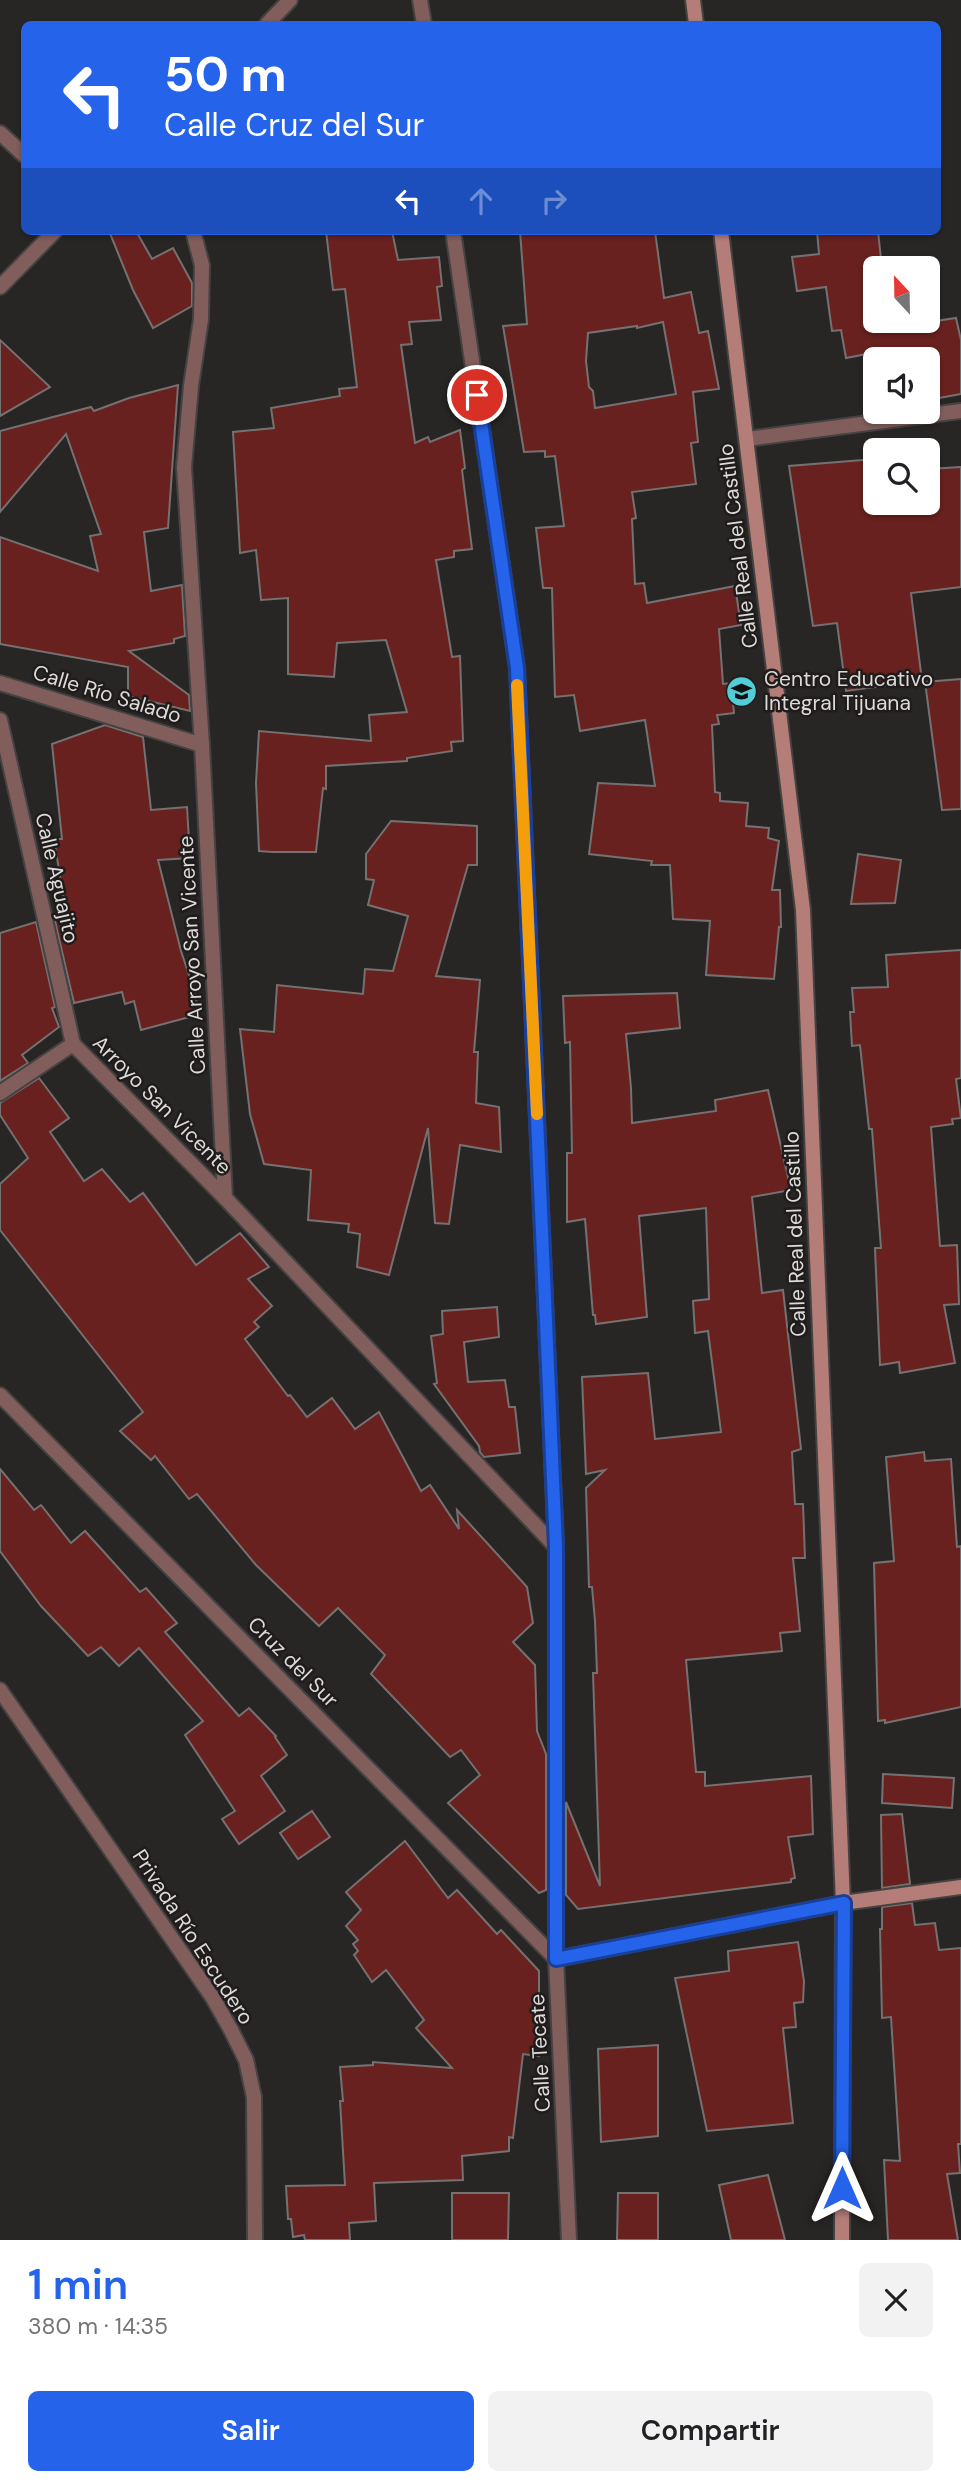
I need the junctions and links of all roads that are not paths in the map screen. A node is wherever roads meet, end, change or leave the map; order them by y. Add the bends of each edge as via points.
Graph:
1 (290, 0) edge
2 (420, 0) edge
3 (693, 0) edge
4 (270, 21) edge
5 (424, 21) edge
6 (696, 21) edge
7 (0, 133) edge
8 (21, 152) edge
9 (51, 235) edge
10 (194, 235) edge
11 (454, 235) edge
12 (722, 235) edge
13 (0, 287) edge
14 (961, 411) edge
15 (747, 439) junction
16 (0, 683) edge
17 (0, 720) edge
18 (202, 745) junction
19 (73, 1044) junction
20 (0, 1093) edge
21 (225, 1198) junction
22 (0, 1395) edge
23 (556, 1547) junction
24 (0, 1690) edge
25 (961, 1887) edge
26 (844, 1903) junction
27 (556, 1959) junction
28 (255, 2240) edge
29 (569, 2240) edge
30 (842, 2240) edge

1 - 4 street
2 - 5 street
3 - 6 street
7 - 8 street
9 - 13 street
10 - 18 street, Calle Arroyo San Vicente via 202,265 201,319 184,467
11 - 23 street, Calle Tecate via 517,668
12 - 15 street, Calle Real del Castillo
14 - 15 street
15 - 26 street, Calle Real del Castillo via 803,910
16 - 18 street, Calle Río Salado
17 - 19 street, Calle Aguajito
18 - 21 street, Calle Arroyo San Vicente
19 - 20 street, Arroyo San Vicente
19 - 21 street, Arroyo San Vicente
21 - 23 street
22 - 27 street, Cruz del Sur
23 - 27 street, Calle Tecate
24 - 28 street, Privada Río Escudero via 212,1998 246,2060 254,2097
25 - 26 street
26 - 27 street
26 - 30 street, Calle Real del Castillo
27 - 29 street, Calle Tecate

